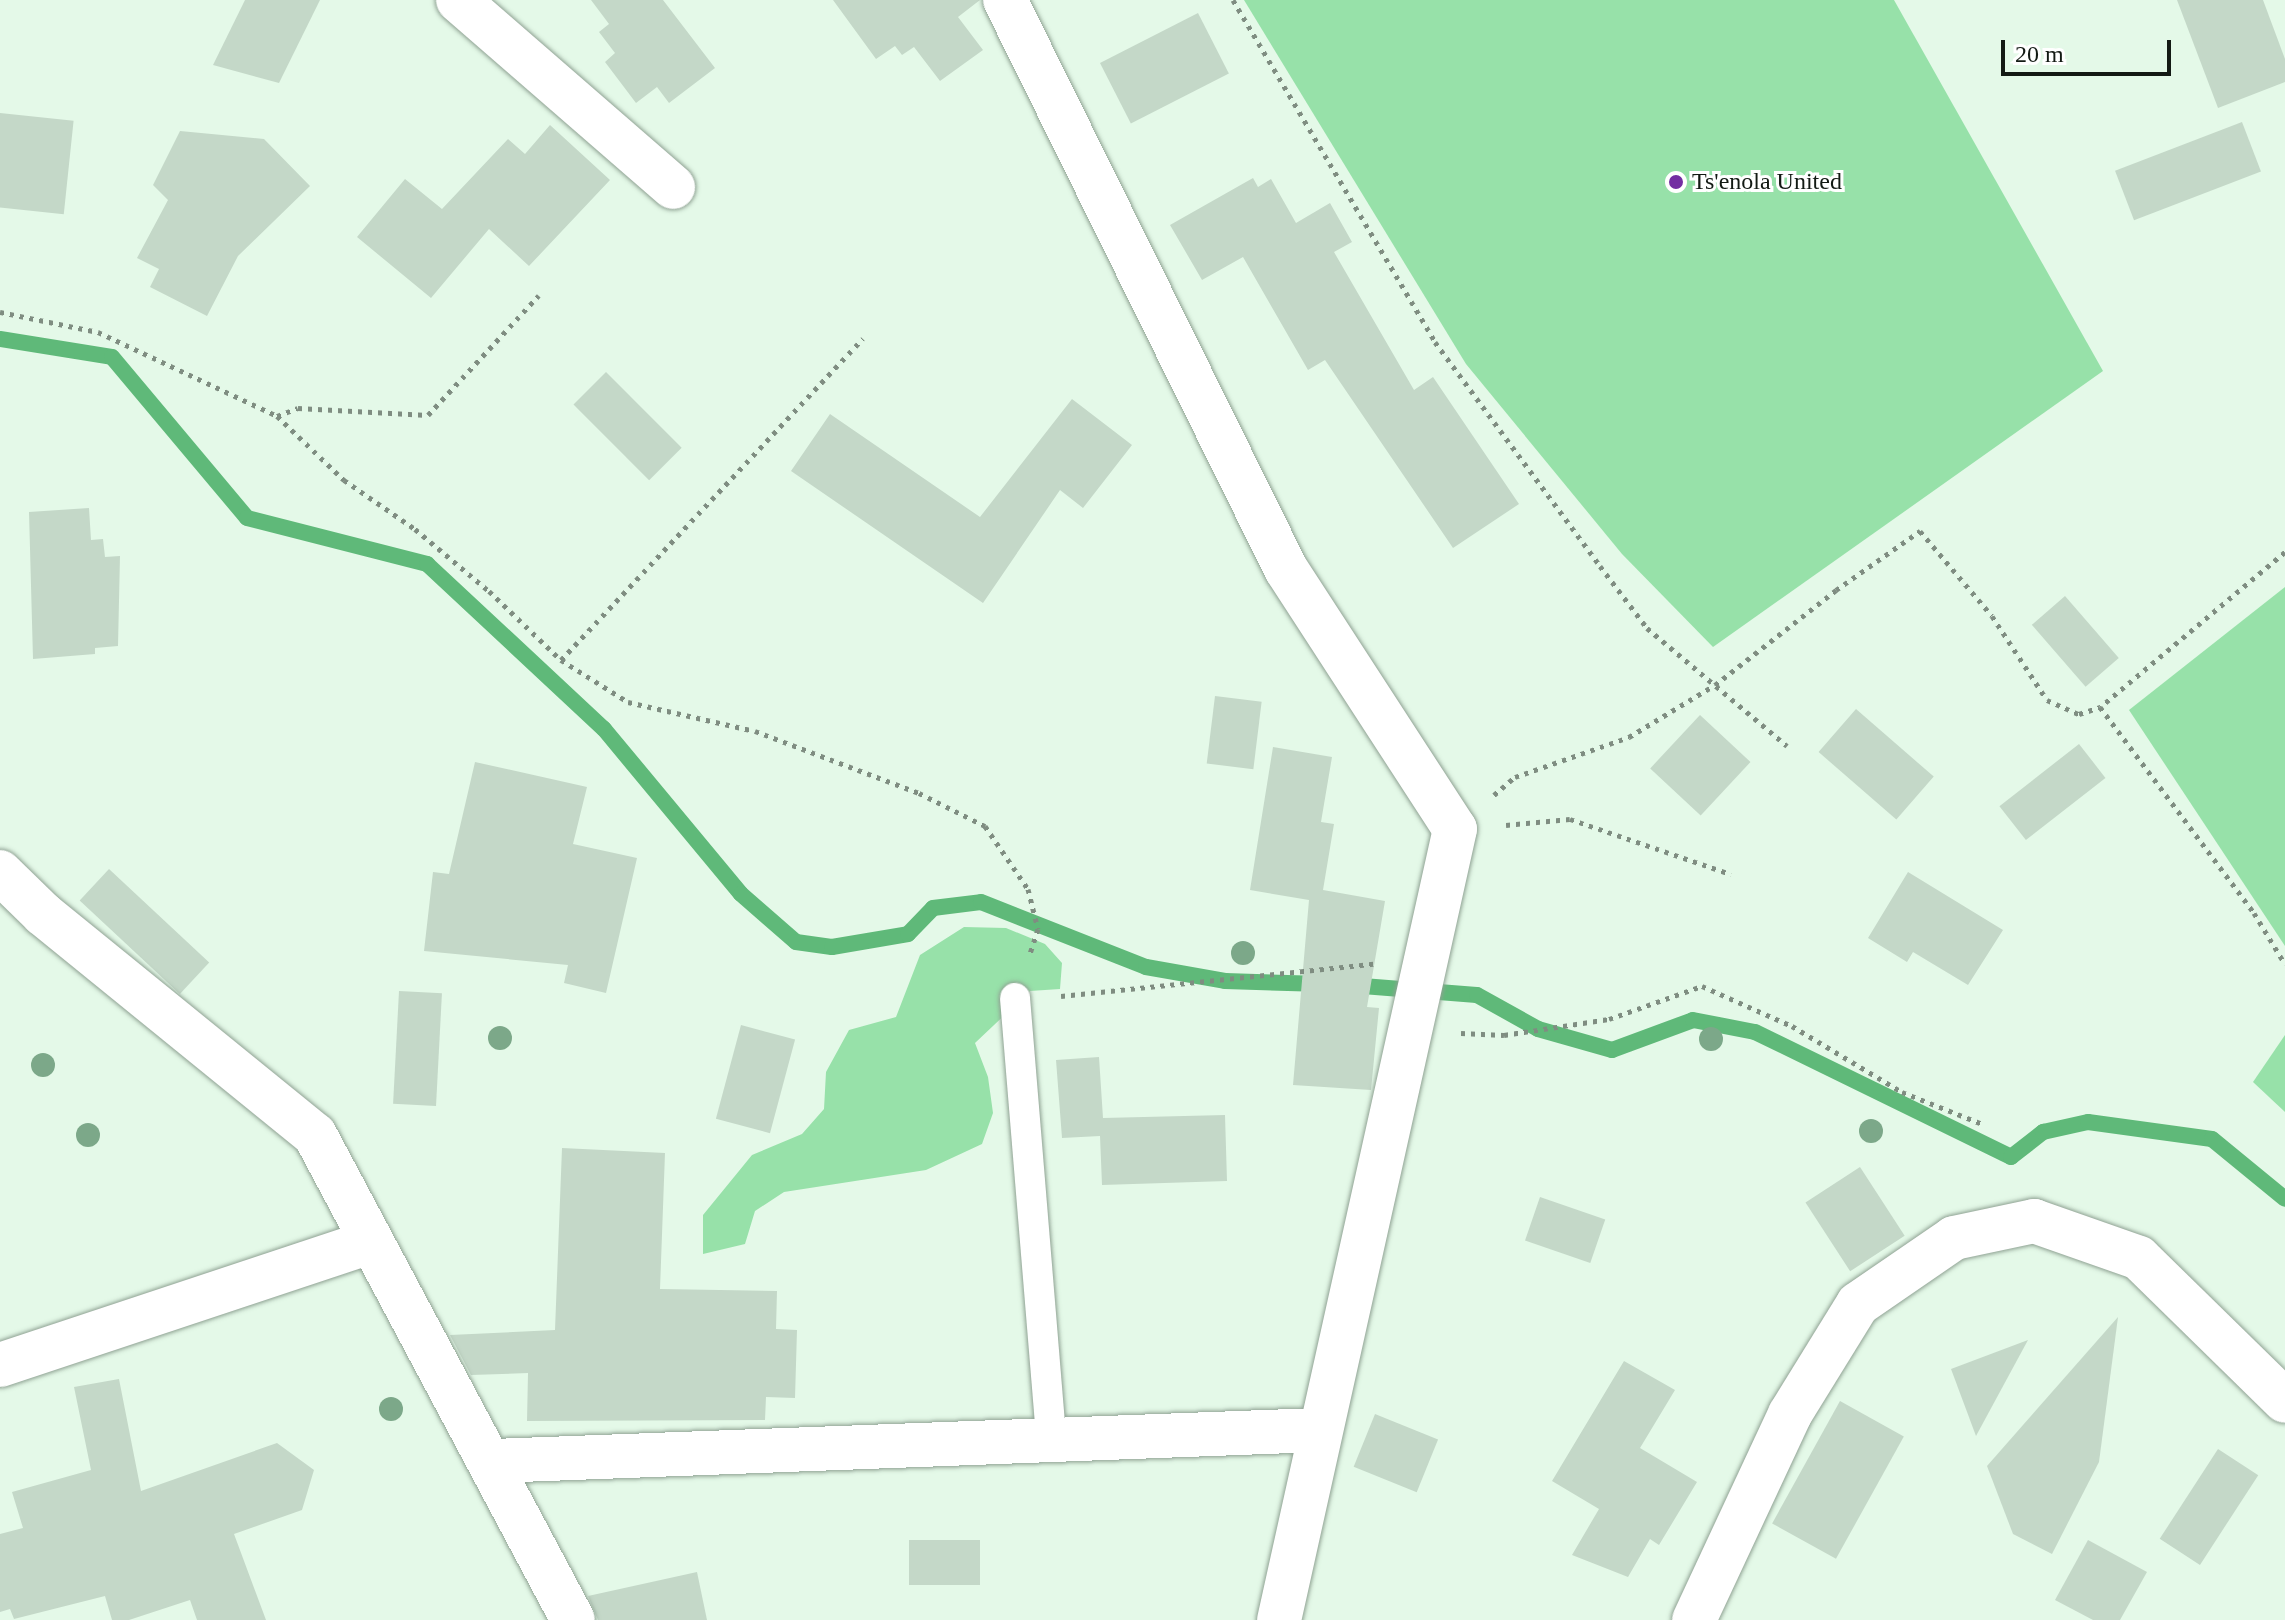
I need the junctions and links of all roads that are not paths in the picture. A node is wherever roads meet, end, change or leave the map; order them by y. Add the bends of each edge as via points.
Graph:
1 (458, 0) edge
2 (1005, 0) edge
3 (673, 187) dead end
4 (0, 872) edge
5 (1015, 998) road end
6 (369, 1242) junction
7 (0, 1365) edge
8 (2285, 1401) edge
9 (1318, 1430) junction
10 (1052, 1444) junction
11 (493, 1461) junction
12 (573, 1620) edge
13 (1279, 1620) edge
14 (1694, 1620) edge

1 - 3 street
2 - 9 street via 1286,569 1455,829
4 - 6 street via 43,914 315,1135
5 - 10 lane
6 - 7 street
6 - 11 street
8 - 14 street via 2139,1258 2034,1221 1954,1238 1858,1304 1790,1414
9 - 10 street
9 - 13 street
10 - 11 street
11 - 12 street

